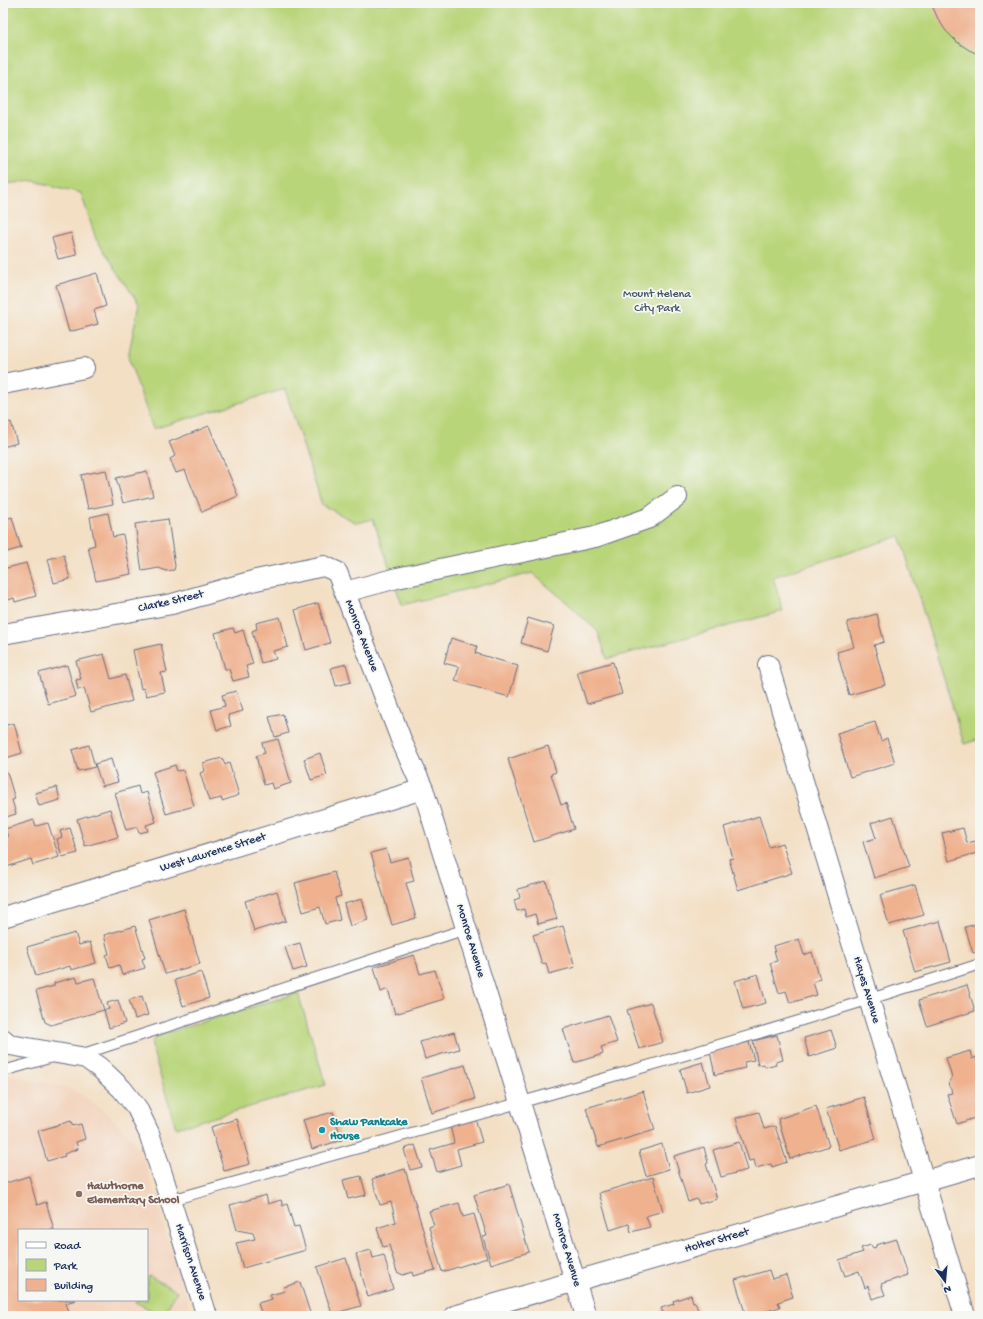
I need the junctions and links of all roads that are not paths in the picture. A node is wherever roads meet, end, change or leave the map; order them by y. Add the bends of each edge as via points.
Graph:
1 (84, 368) dead end
2 (3, 384) edge
3 (677, 497) dead end
4 (337, 572) joint
5 (345, 592) junction
6 (3, 634) edge
7 (768, 665) dead end
8 (423, 789) junction
9 (3, 917) edge
10 (466, 929) junction
11 (980, 964) edge
12 (869, 999) junction
13 (3, 1039) edge
14 (69, 1055) junction
15 (3, 1071) edge
16 (520, 1103) junction
17 (980, 1165) edge
18 (924, 1182) junction
19 (171, 1200) junction
20 (575, 1282) junction
21 (207, 1316) edge
22 (454, 1316) edge
23 (586, 1316) edge
24 (965, 1316) edge

1 - 2 street
3 - 5 street via 649,518 596,537 397,578
4 - 5 street, Monroe Avenue
4 - 6 street, Clarke Street via 324,566 256,580 172,604
5 - 8 street, Monroe Avenue via 402,742
7 - 12 street, Hayes Avenue
8 - 9 street, West Lawrence Street
8 - 10 street, Monroe Avenue
10 - 14 lane
10 - 16 street, Monroe Avenue
11 - 12 lane
12 - 16 lane
12 - 18 street, Hayes Avenue
13 - 14 street, Harrison Avenue via 10,1045
14 - 15 lane
14 - 19 street, Harrison Avenue via 86,1058 100,1068 122,1088 137,1108 149,1132
16 - 19 lane
16 - 20 street, Monroe Avenue
17 - 18 street, Holter Street
18 - 20 street, Holter Street
18 - 24 street, Hayes Avenue
19 - 21 street, Harrison Avenue
20 - 22 street, Holter Street
20 - 23 street, Monroe Avenue

